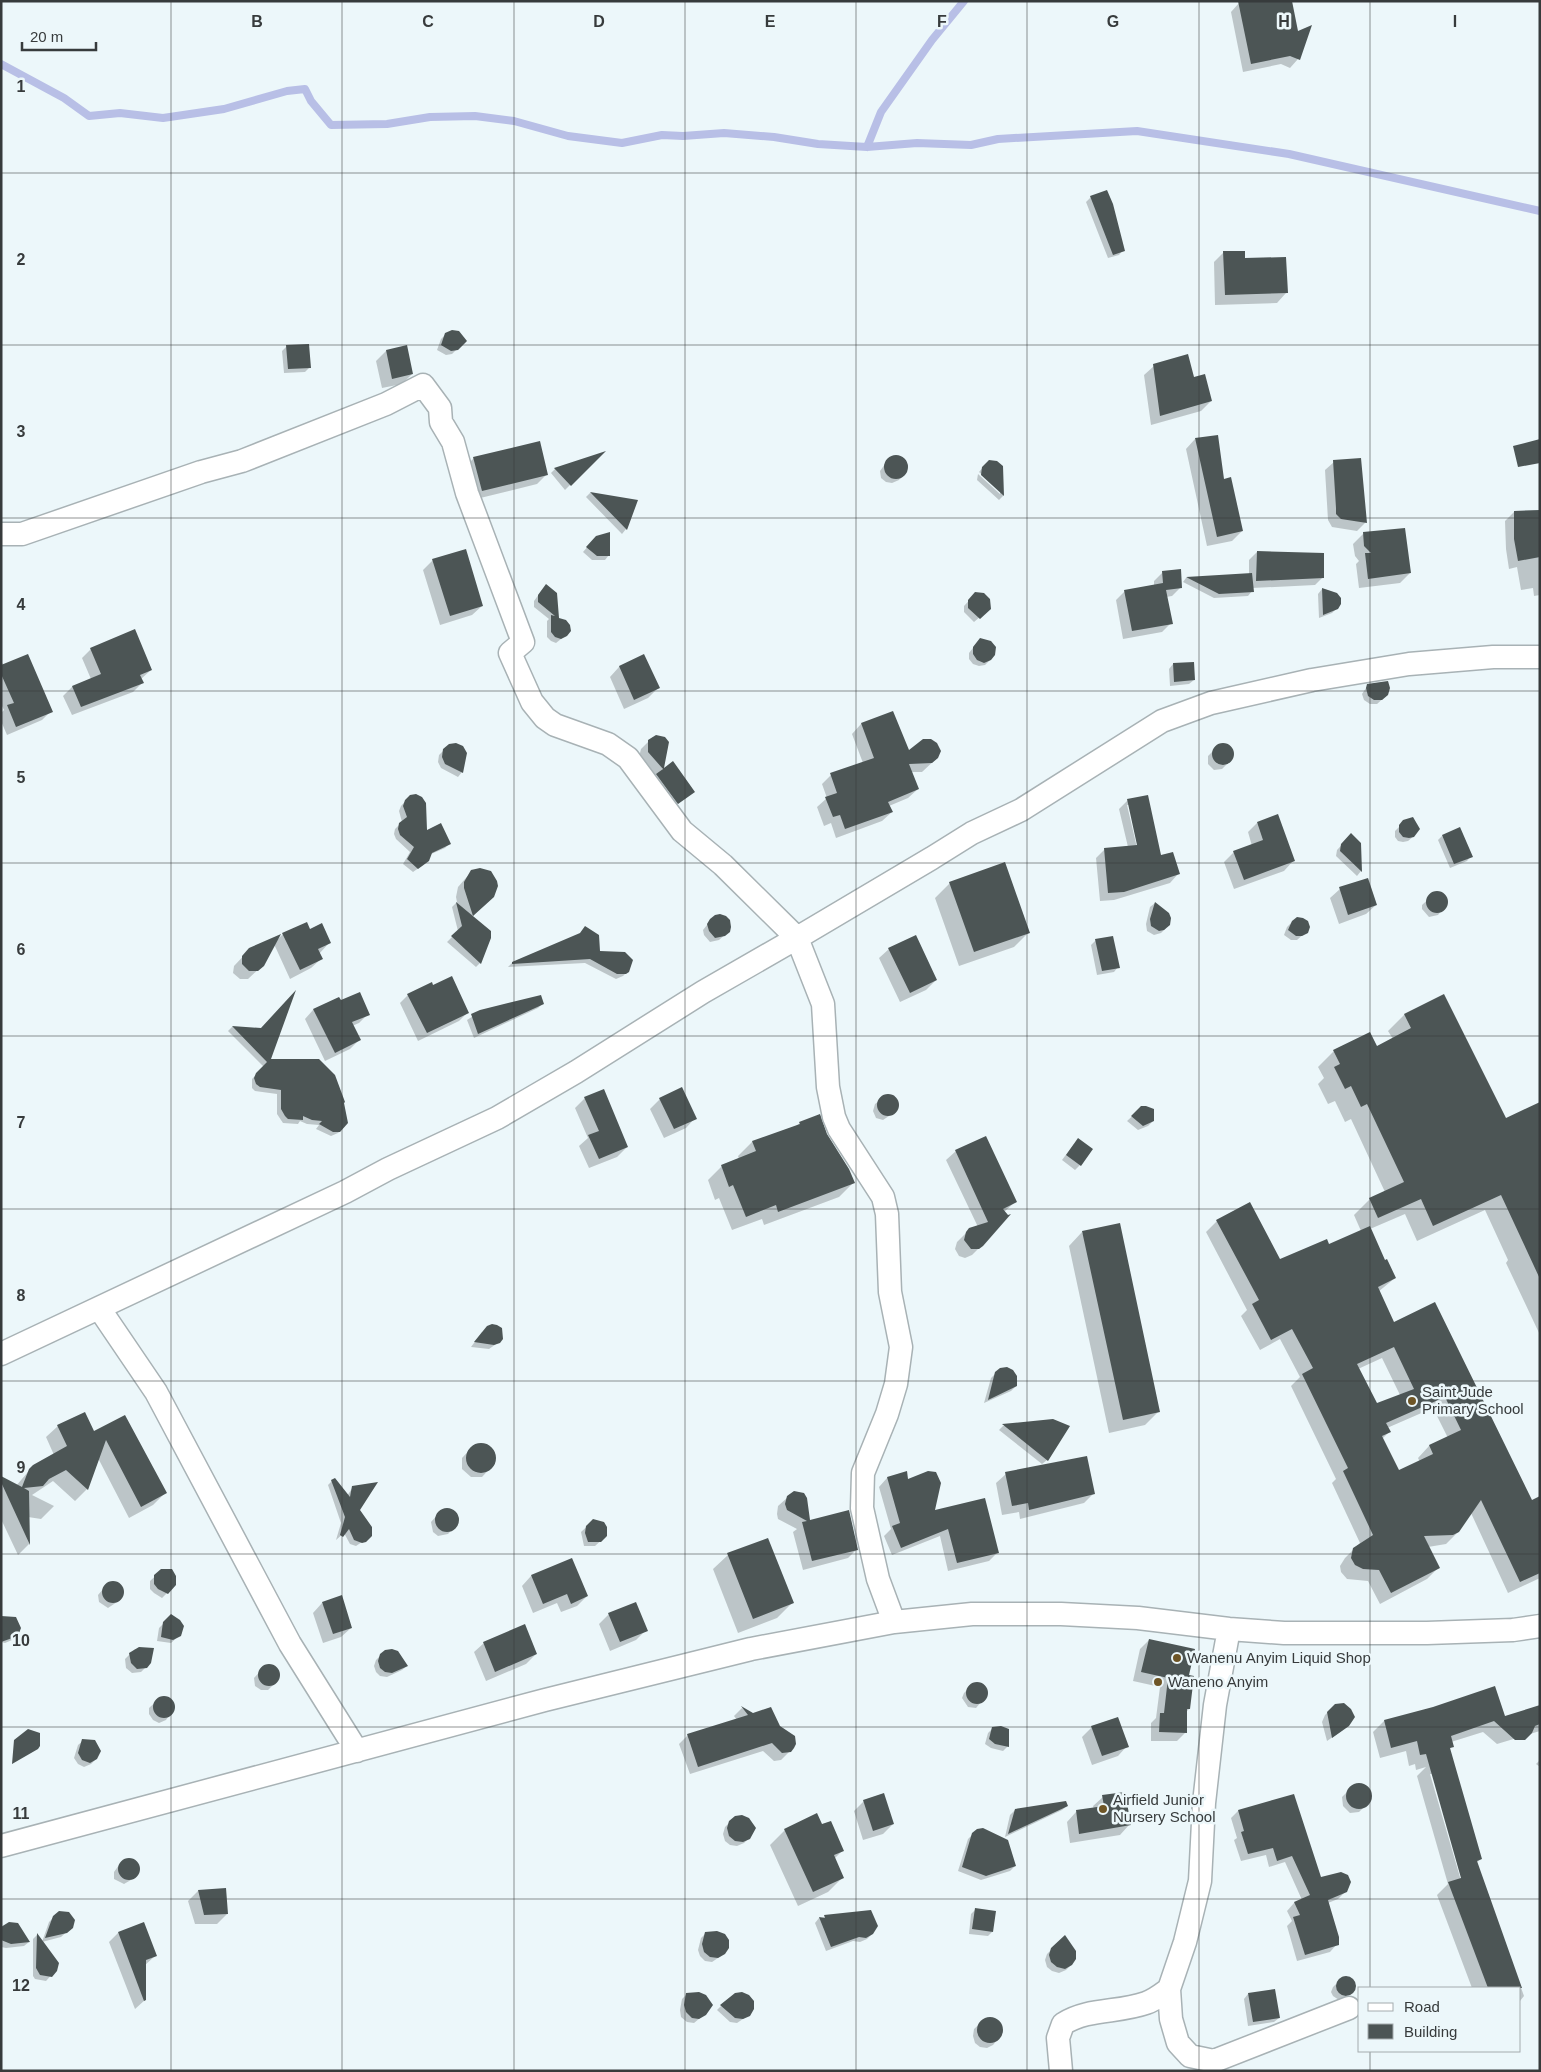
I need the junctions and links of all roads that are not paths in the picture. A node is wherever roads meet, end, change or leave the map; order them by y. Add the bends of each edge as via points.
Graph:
1 (1, 534) edge
2 (1540, 657) edge
3 (797, 938) junction
4 (99, 1308) junction
5 (1, 1354) edge
6 (894, 1622) junction
7 (1540, 1626) edge
8 (1229, 1629) junction
9 (357, 1751) junction
10 (1, 1846) edge
11 (1169, 1989) junction
12 (1349, 2008) dead end
13 (1061, 2071) edge

1 - 3 street via 22,534 242,460 386,404 423,385 440,408 441,422 453,442 467,493 523,642 510,653 532,702 545,718 555,724 608,744 628,758 682,831 723,865
2 - 3 street via 1493,657 1400,665 1312,680 1211,703 1162,721 1021,810 972,833
3 - 4 street via 497,1118
3 - 6 street via 822,1004 828,1087 834,1117 886,1204 890,1292 901,1347 896,1384 887,1414 863,1473 862,1508 878,1579
4 - 5 street
4 - 9 street via 156,1392 290,1644
6 - 8 street via 972,1614 1061,1614 1138,1618
6 - 9 street via 743,1651
7 - 8 street via 1427,1633 1284,1633
8 - 11 street via 1204,1803 1200,1881
9 - 10 street
11 - 12 street via 1171,2019 1178,2043 1190,2056 1214,2060
11 - 13 street via 1145,2004 1083,2014 1063,2024 1058,2038

